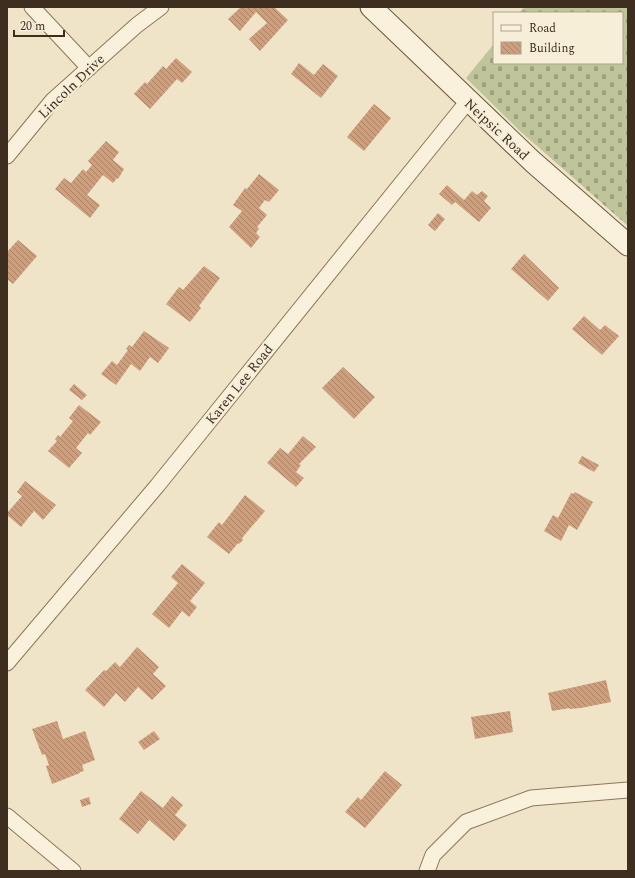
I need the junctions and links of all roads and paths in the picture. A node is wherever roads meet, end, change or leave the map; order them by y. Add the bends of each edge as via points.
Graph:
1 (32, 7) edge
2 (161, 7) edge
3 (371, 7) edge
4 (89, 68) junction
5 (468, 101) junction
6 (7, 156) edge
7 (628, 245) edge
8 (7, 663) edge
9 (628, 790) edge
10 (7, 816) edge
11 (73, 871) edge
12 (427, 871) edge

1 - 4 street
2 - 4 street, Lincoln Drive
3 - 5 street, Neipsic Road
4 - 6 street, Lincoln Drive via 53,100
5 - 7 street, Neipsic Road
5 - 8 street, Karen Lee Road via 157,486
9 - 12 street via 531,798 466,822 433,855
10 - 11 street

